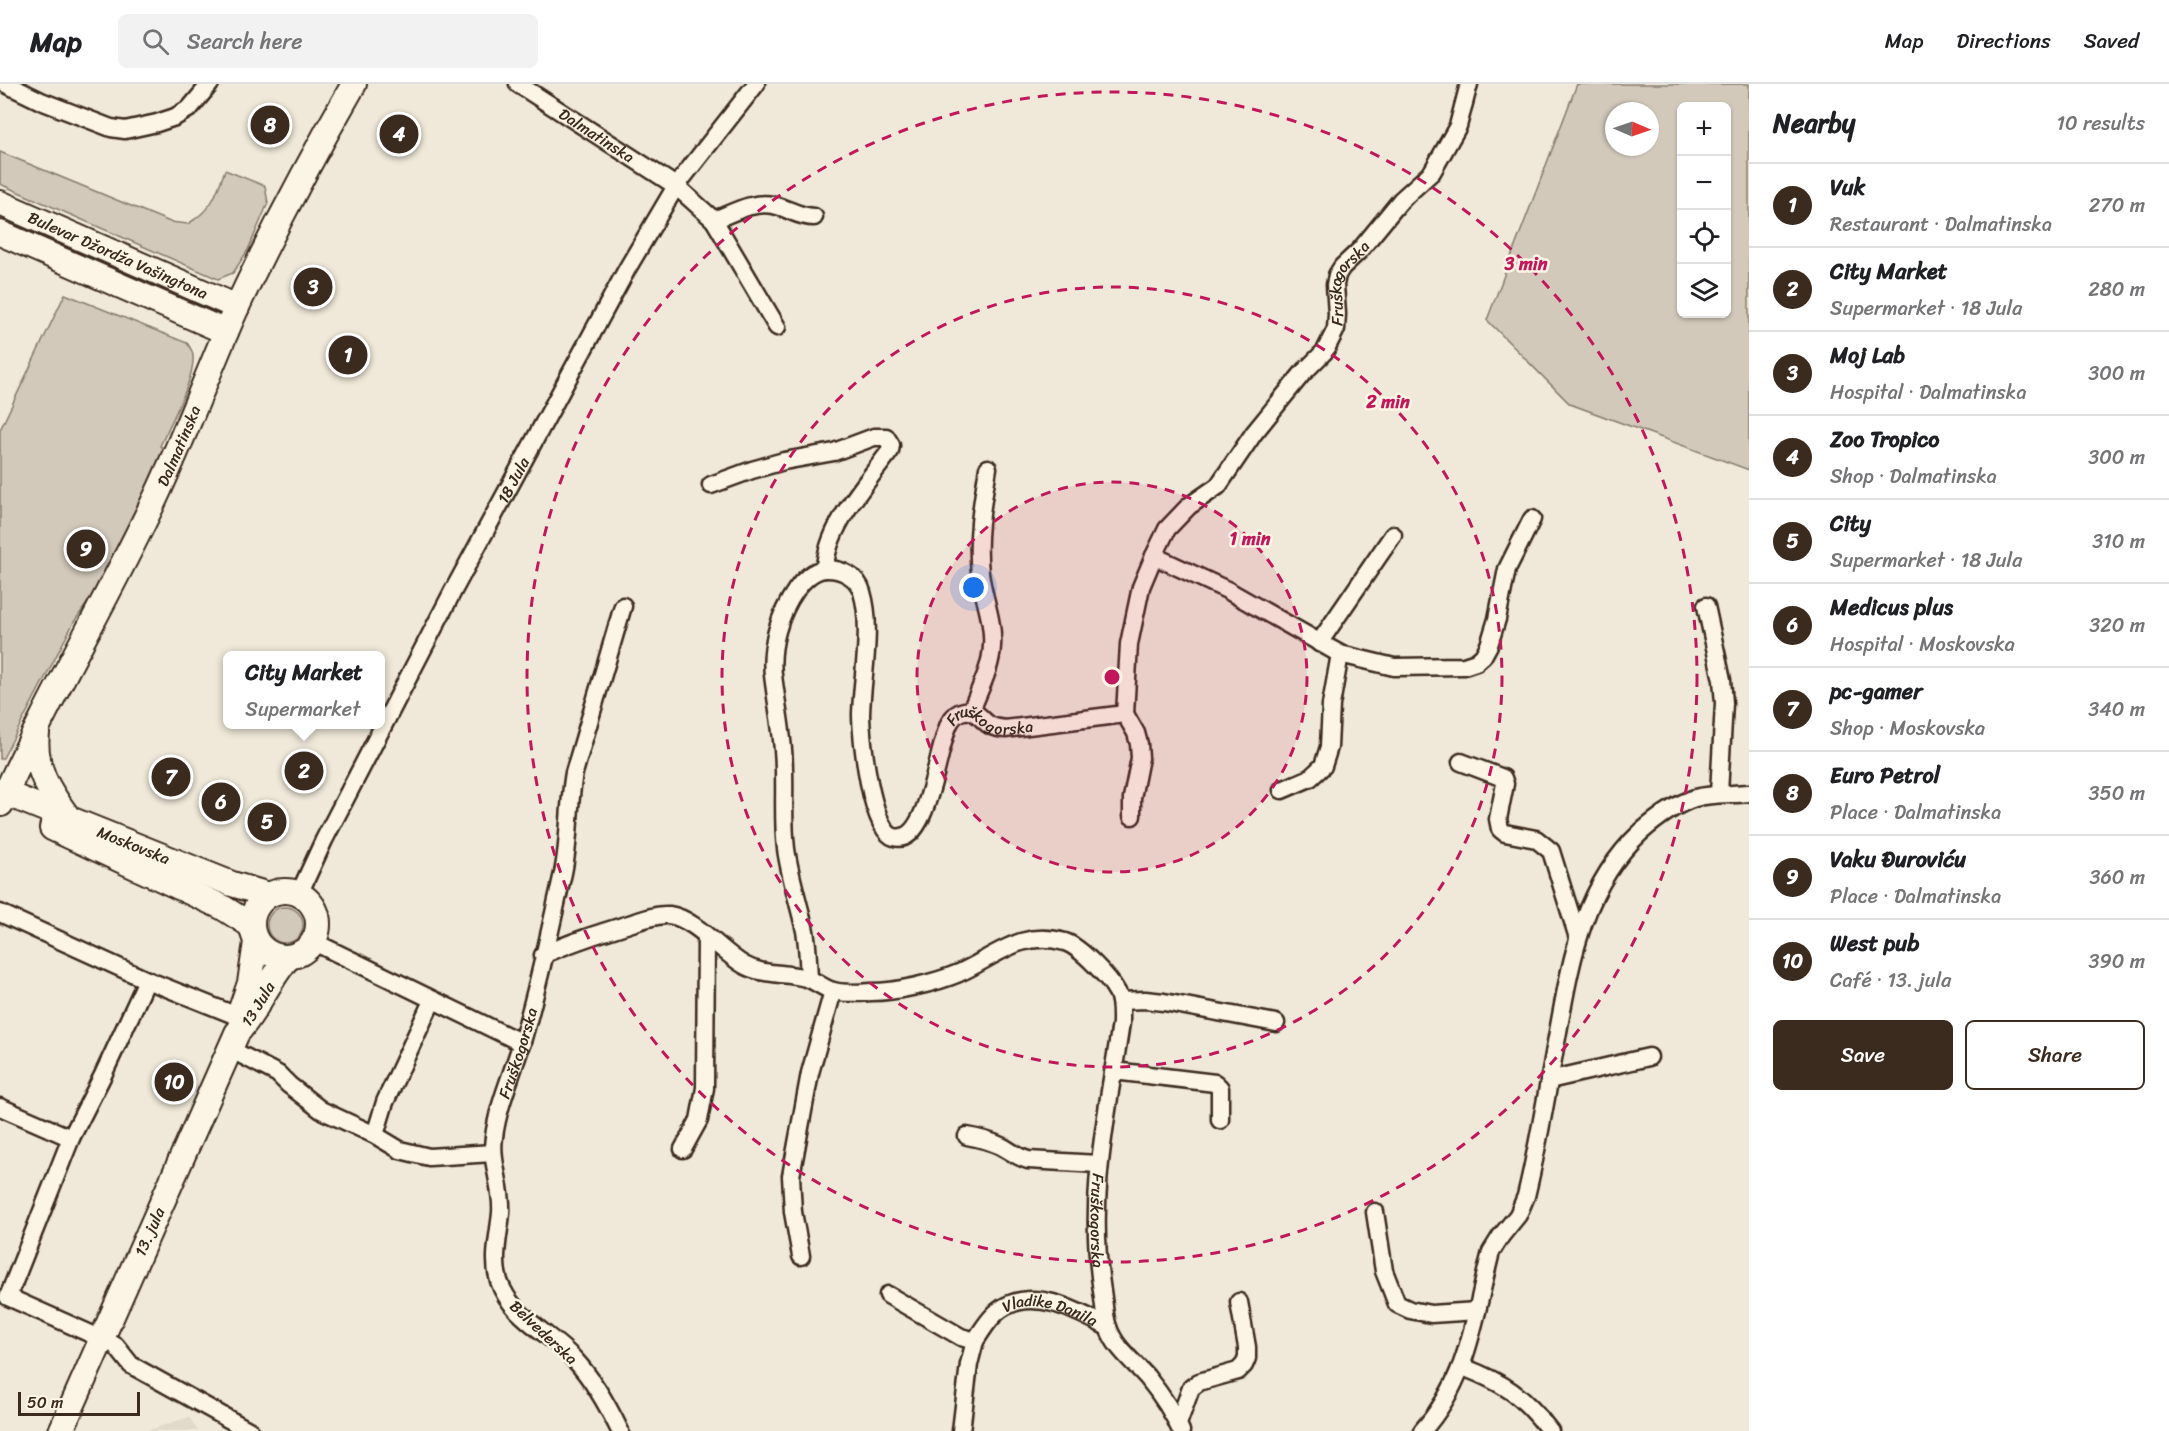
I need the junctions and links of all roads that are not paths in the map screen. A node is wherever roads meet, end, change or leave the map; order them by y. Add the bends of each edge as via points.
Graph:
1 (6, 84) edge
2 (210, 84) edge
3 (354, 84) edge
4 (518, 84) edge
5 (756, 84) edge
6 (1469, 84) edge
7 (676, 186) junction
8 (0, 203) edge
9 (814, 217) dead end
10 (714, 220) junction
11 (0, 233) edge
12 (237, 307) junction
13 (777, 327) dead end
14 (226, 332) junction
15 (988, 468) dead end
16 (711, 485) dead end
17 (1532, 519) dead end
18 (1393, 535) dead end
19 (1154, 556) junction
20 (825, 569) junction
21 (623, 606) dead end
22 (1706, 606) dead end
23 (1318, 643) junction
24 (1340, 654) junction
25 (971, 711) junction
26 (1125, 714) junction
27 (385, 723) edge
28 (37, 725) junction
29 (382, 729) edge
30 (1461, 762) dead end
31 (1282, 790) dead end
32 (1719, 793) junction
33 (1749, 793) edge
34 (2, 798) edge
35 (1132, 816) dead end
36 (68, 818) junction
37 (299, 894) junction
38 (269, 895) junction
39 (0, 913) edge
40 (254, 934) junction
41 (706, 936) junction
42 (1578, 938) junction
43 (314, 942) junction
44 (543, 955) junction
45 (289, 957) junction
46 (808, 978) junction
47 (147, 980) junction
48 (833, 991) junction
49 (432, 1001) junction
50 (1120, 1001) junction
51 (1276, 1023) dead end
52 (238, 1030) junction
53 (522, 1043) junction
54 (1649, 1057) dead end
55 (1114, 1071) junction
56 (1549, 1080) junction
57 (0, 1107) edge
58 (1220, 1120) dead end
59 (375, 1135) junction
60 (967, 1136) dead end
61 (71, 1138) junction
62 (683, 1149) dead end
63 (493, 1153) junction
64 (1098, 1164) junction
65 (1375, 1212) dead end
66 (801, 1256) dead end
67 (888, 1295) dead end
68 (1239, 1302) dead end
69 (1477, 1311) junction
70 (1108, 1327) junction
71 (103, 1339) junction
72 (975, 1341) junction
73 (1463, 1367) junction
74 (1179, 1427) edge
75 (61, 1431) edge
76 (250, 1431) edge
77 (620, 1431) edge
78 (961, 1431) edge
79 (1422, 1431) edge
80 (1550, 1431) edge

1 - 2 street via 111,128 125,130 175,117 190,108
3 - 12 main road, Dalmatinska via 299,181
4 - 7 street, Dalmatinska
5 - 7 street, 18 Jula
6 - 19 street, Fruškogorska via 1458,126 1432,172 1401,200 1336,275 1335,329 1325,351 1254,434 1218,486 1189,506 1167,529
7 - 10 street, Dalmatinska
7 - 27 street, 18 Jula via 572,368
8 - 12 main road, Bulevar Džordža Vašingtona
9 - 10 street via 760,205
10 - 13 street, Dalmatinska
11 - 14 main road, Bulevar Džordža Vašingtona
12 - 14 main road, Dalmatinska
14 - 28 main road, Dalmatinska via 135,543
15 - 25 street via 977,544 993,643 991,659
16 - 20 street via 784,461 834,452 874,437 890,440 890,451 834,531
17 - 24 street via 1507,569 1489,645 1476,662 1464,666 1394,667
18 - 23 street
19 - 23 street via 1227,590
19 - 26 street, Fruškogorska via 1141,587 1129,644
20 - 25 street, Fruškogorska via 847,573 862,590 866,631 861,716 864,745 874,803 888,835 903,838 913,832 934,784 949,724 955,715
20 - 46 street via 802,582 789,600 780,621 773,664 783,749 786,846 806,934
21 - 44 street, Fruškogorska via 574,773 566,854
22 - 32 street via 1724,703
23 - 24 street
24 - 31 street via 1329,747 1323,766 1310,778
25 - 26 street, Fruškogorska via 987,724 1005,729
26 - 35 street via 1136,733 1140,758
28 - 34 main road, Dalmatinska
28 - 36 main road via 40,771
29 - 37 street, 18 Jula
30 - 42 street via 1503,778 1500,829 1536,839 1551,851
32 - 33 street
32 - 42 street via 1672,808 1627,845 1590,903
34 - 36 main road, Moskovska
34 - 40 main road, Moskovska via 222,907
36 - 38 main road, Moskovska
37 - 38 main road via 279,891
37 - 43 main road via 317,915
38 - 40 main road via 252,917
39 - 47 street
40 - 45 main road via 270,954
40 - 52 main road, 13 Jula via 250,983
41 - 44 street via 683,920 654,916
41 - 46 street via 746,966
41 - 62 street via 705,1088 699,1120
42 - 56 street
43 - 45 main road
43 - 49 street
44 - 53 street, Fruškogorska
45 - 52 main road, 13 Jula
46 - 48 street
47 - 52 street
47 - 61 street
48 - 50 street via 872,993 903,988 959,973 1006,946 1047,940 1066,942 1086,957
48 - 66 street via 810,1073 791,1176 792,1212
49 - 53 street
49 - 59 street via 384,1102
50 - 51 street via 1164,1002
50 - 55 street, Fruškogorska
52 - 59 street via 289,1085 321,1110
52 - 71 main road, 13. jula
53 - 63 street, Fruškogorska via 497,1120
54 - 56 street
55 - 58 street via 1215,1083 1220,1088
55 - 64 street, Fruškogorska
56 - 69 street via 1526,1196 1518,1215 1491,1252
57 - 61 street
59 - 63 street via 400,1150 429,1157
60 - 64 street via 989,1141 1028,1160
61 - 71 street via 8,1297
63 - 77 street, Belvederska via 501,1195 496,1261 499,1280 520,1315 556,1341 585,1372
64 - 70 street, Fruškogorska via 1095,1230
65 - 69 street via 1384,1271 1397,1304 1431,1314
67 - 72 street via 961,1337
68 - 74 street via 1247,1347 1244,1365 1238,1371 1191,1388
69 - 73 street
70 - 72 street, Vladike Danila via 1071,1308 1020,1301 1005,1306 992,1317
70 - 74 street, Vladike Danila
71 - 75 main road, 13. jula
71 - 76 street via 116,1346 130,1365
72 - 78 street
73 - 79 street via 1436,1416
73 - 80 street via 1510,1388

